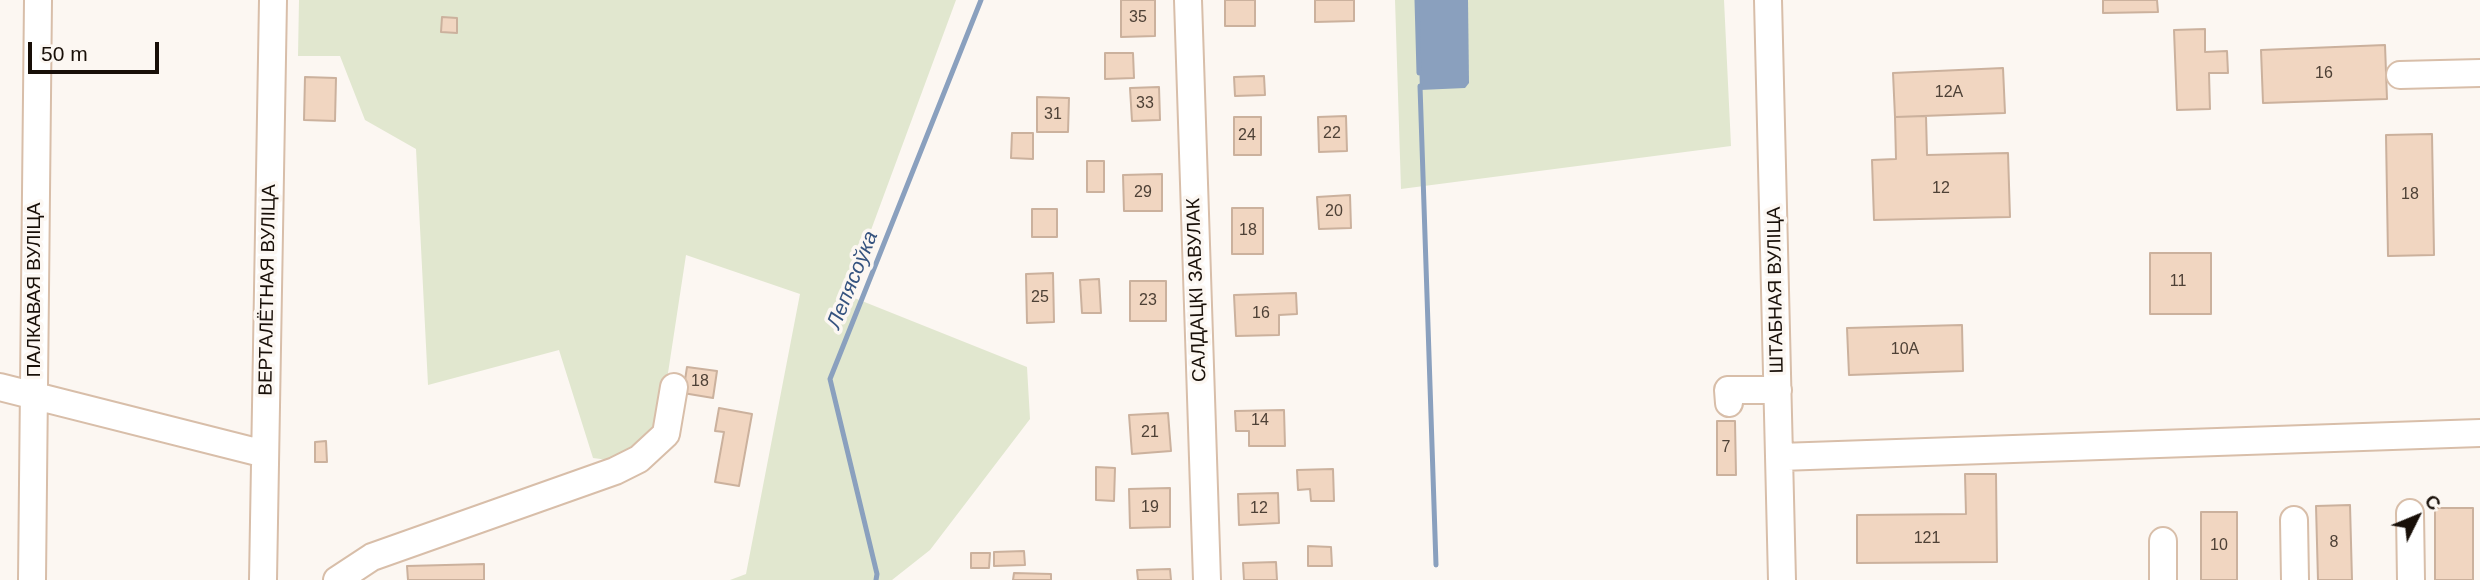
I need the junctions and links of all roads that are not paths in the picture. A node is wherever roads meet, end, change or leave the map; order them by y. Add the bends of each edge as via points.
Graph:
1 (38, 0) edge
2 (273, 0) edge
3 (1188, 0) edge
4 (1768, 0) edge
5 (2480, 73) edge
6 (2400, 75) dead end
7 (0, 387) edge
8 (674, 387) dead end
9 (1778, 390) junction
10 (34, 396) junction
11 (1728, 403) dead end
12 (2480, 433) edge
13 (265, 454) junction
14 (1780, 457) junction
15 (2410, 513) dead end
16 (2294, 520) dead end
17 (2163, 541) dead end
18 (32, 580) edge
19 (263, 580) edge
20 (337, 580) edge
21 (1207, 580) edge
22 (1783, 580) edge
23 (2163, 580) edge
24 (2295, 580) edge
25 (2411, 580) edge

1 - 10 street, ПАЛКАВАЯ ВУЛІЦА
2 - 13 street, ВЕРТАЛЁТНАЯ ВУЛІЦА
3 - 21 street, САЛДАЦКІ ЗАВУЛАК
4 - 9 street, ШТАБНАЯ ВУЛІЦА
5 - 6 street
7 - 10 street
8 - 20 street via 666,434 639,459 372,557
9 - 11 street via 1728,390
9 - 14 street, ШТАБНАЯ ВУЛІЦА
10 - 13 street
10 - 18 street, ПАЛКАВАЯ ВУЛІЦА
12 - 14 street
13 - 19 street, ВЕРТАЛЁТНАЯ ВУЛІЦА
14 - 22 street, ШТАБНАЯ ВУЛІЦА
15 - 25 street
16 - 24 street
17 - 23 street

